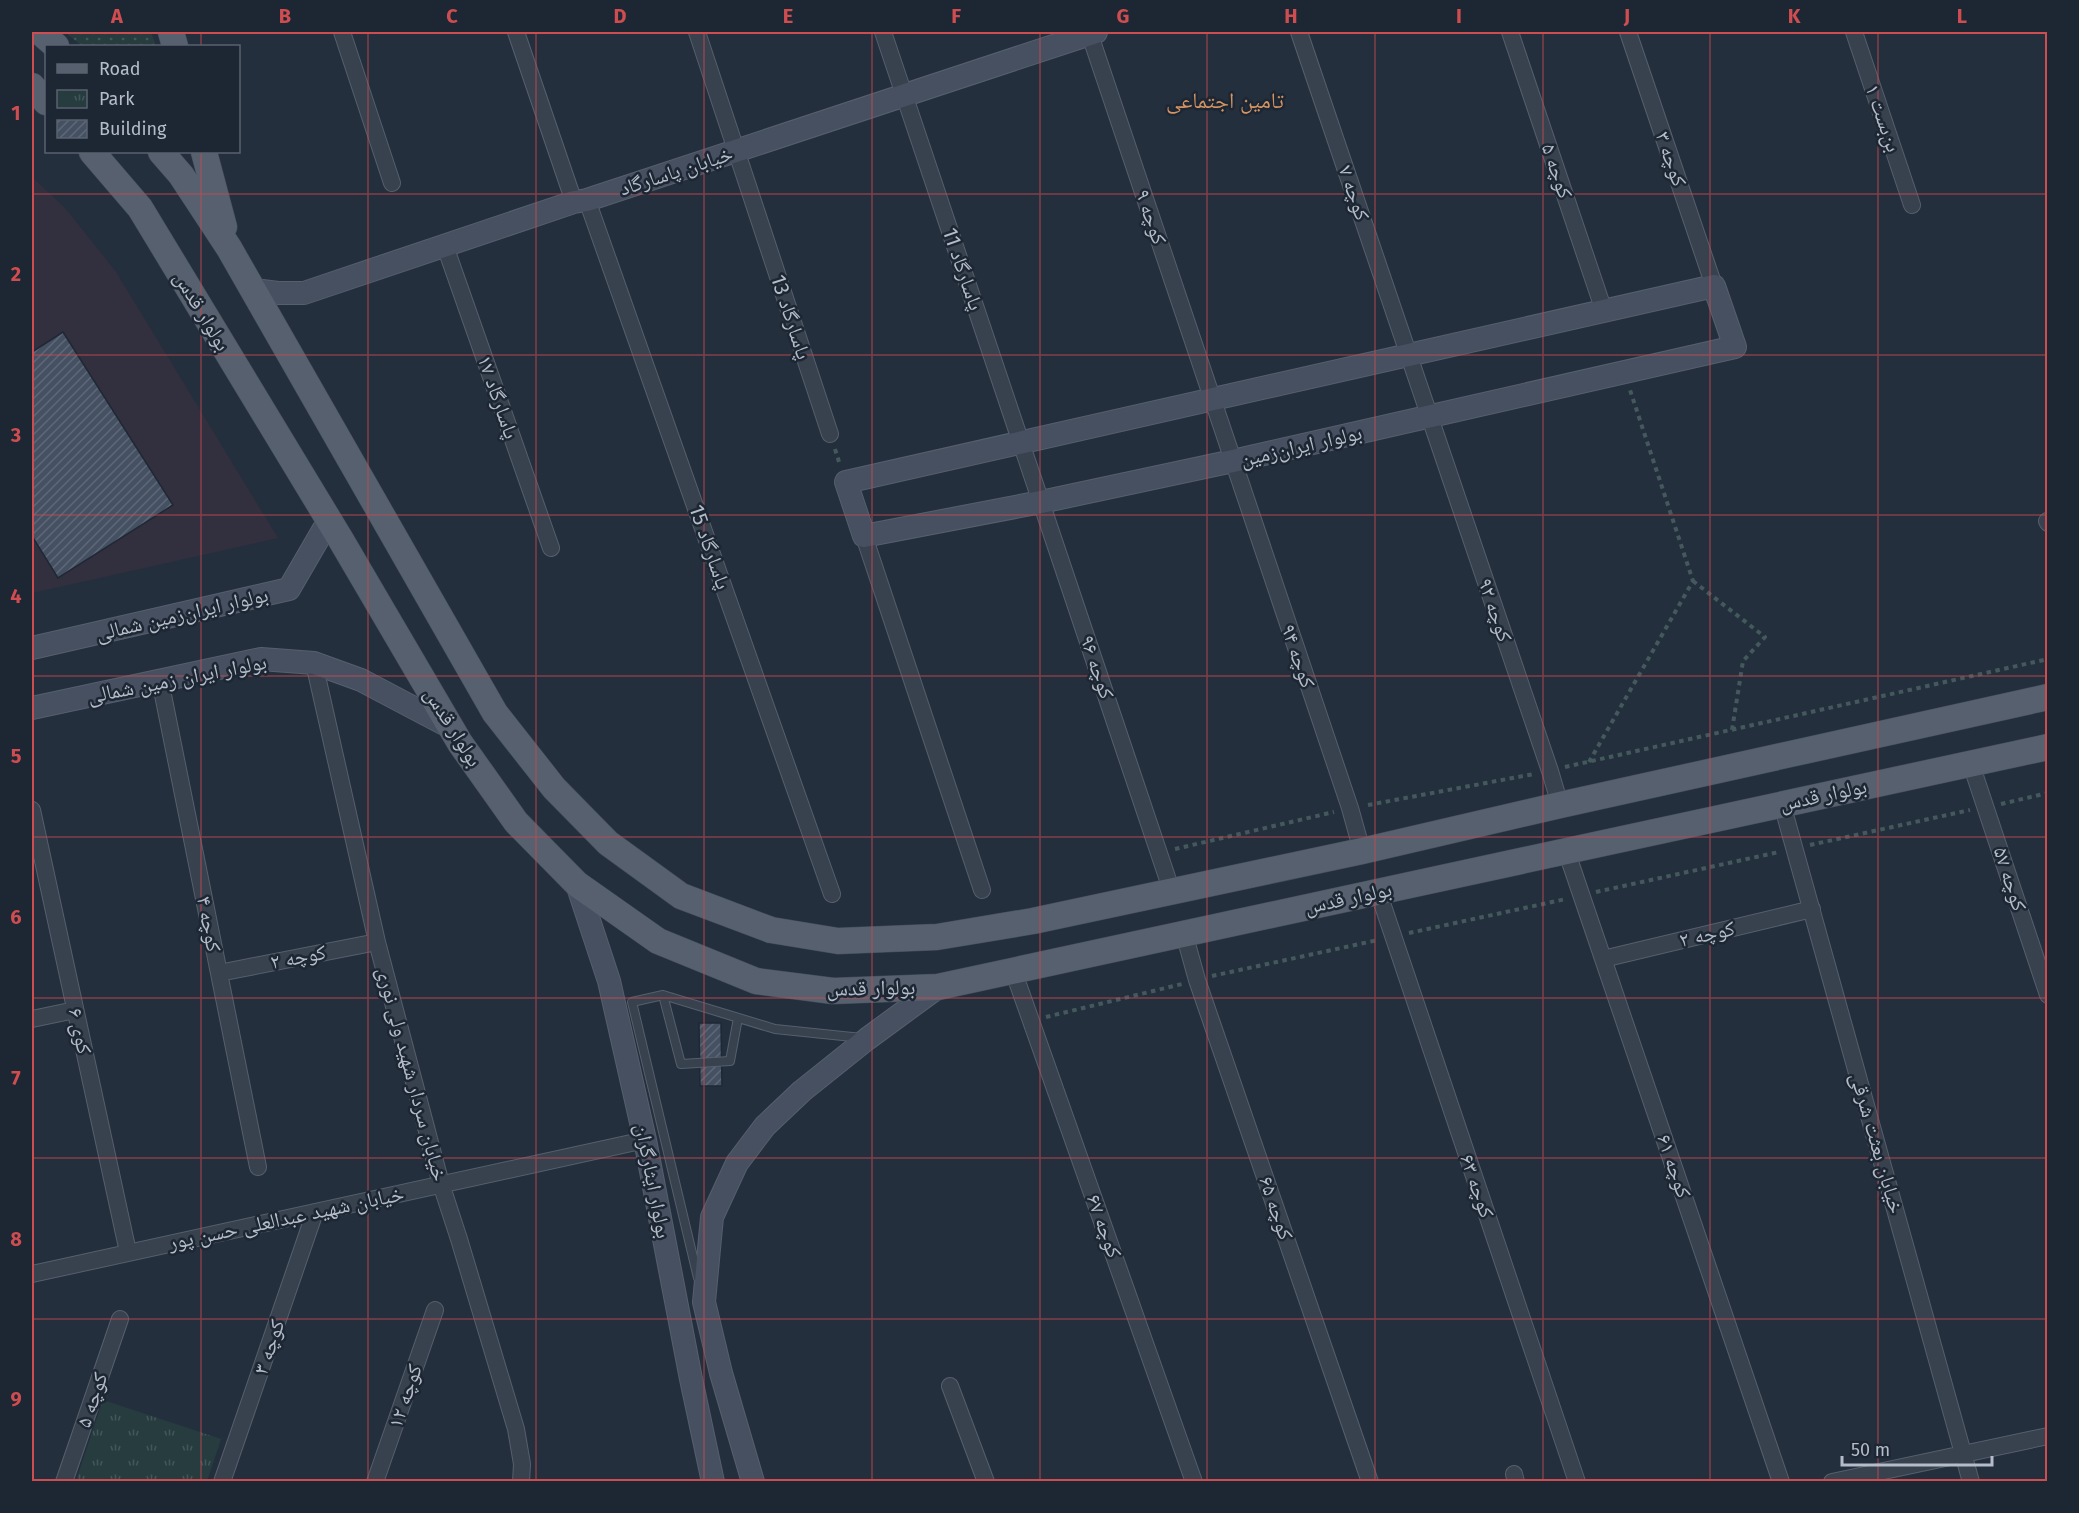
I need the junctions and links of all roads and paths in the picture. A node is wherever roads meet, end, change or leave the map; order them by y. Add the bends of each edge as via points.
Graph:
1 (40, 32) edge
2 (342, 32) edge
3 (516, 32) edge
4 (697, 32) edge
5 (883, 32) edge
6 (1092, 32) edge
7 (1299, 32) edge
8 (1510, 32) edge
9 (1628, 32) edge
10 (1854, 32) edge
11 (55, 45) edge
12 (32, 86) edge
13 (904, 96) junction
14 (45, 101) edge
15 (32, 111) edge
16 (45, 121) edge
17 (736, 151) junction
18 (93, 153) edge
19 (162, 153) edge
20 (204, 153) edge
21 (392, 183) dead end
22 (581, 201) junction
23 (1912, 205) dead end
24 (445, 246) junction
25 (229, 248) junction
26 (1714, 286) junction
27 (254, 290) junction
28 (1604, 311) junction
29 (1408, 355) junction
30 (1624, 372) junction
31 (1213, 399) junction
32 (1429, 416) junction
33 (830, 434) joint
34 (1021, 443) junction
35 (1233, 461) junction
36 (846, 482) junction
37 (1041, 502) junction
38 (329, 520) junction
39 (864, 536) junction
40 (551, 549) dead end
41 (1693, 580) junction
42 (32, 648) edge
43 (2048, 659) edge
44 (314, 663) junction
45 (160, 680) junction
46 (2048, 697) edge
47 (32, 708) edge
48 (452, 728) junction
49 (1732, 730) junction
50 (2048, 747) edge
51 (1589, 762) junction
52 (1971, 764) junction
53 (1550, 771) junction
54 (2048, 793) edge
55 (1782, 804) junction
56 (1560, 805) junction
57 (1986, 807) junction
58 (1350, 808) junction
59 (32, 810) edge
60 (1795, 849) junction
61 (1566, 850) junction
62 (1362, 851) junction
63 (1159, 853) junction
64 (577, 884) junction
65 (982, 890) dead end
66 (1378, 891) junction
67 (1172, 892) junction
68 (832, 894) dead end
69 (1581, 896) junction
70 (1812, 909) junction
71 (1184, 933) junction
72 (1392, 937) junction
73 (376, 942) junction
74 (1603, 959) junction
75 (1013, 970) junction
76 (219, 973) junction
77 (1197, 980) junction
78 (938, 987) junction
79 (2048, 994) edge
80 (663, 995) junction
81 (75, 1010) junction
82 (738, 1018) junction
83 (32, 1019) edge
84 (1031, 1021) junction
85 (867, 1039) junction
86 (645, 1140) junction
87 (258, 1167) dead end
88 (441, 1184) junction
89 (315, 1212) junction
90 (128, 1252) junction
91 (32, 1274) edge
92 (704, 1302) junction
93 (435, 1310) dead end
94 (120, 1319) dead end
95 (950, 1386) dead end
96 (2048, 1436) edge
97 (1963, 1453) junction
98 (64, 1482) edge
99 (222, 1482) edge
100 (375, 1482) edge
101 (521, 1482) edge
102 (713, 1482) edge
103 (753, 1482) edge
104 (986, 1482) edge
105 (1194, 1482) edge
106 (1370, 1482) edge
107 (1577, 1482) edge
108 (1781, 1482) edge
109 (1833, 1482) edge
110 (1971, 1482) edge

1 - 11 main road
2 - 21 street
3 - 22 street, پاسارگاد 15
4 - 17 street, پاسارگاد 13
5 - 13 street
6 - 13 street, خیابان پاسارگاد
6 - 31 street, کوچه ۹
7 - 29 street, کوچه ۷
8 - 28 street, کوچه ۵
9 - 26 street, کوچه ۳
10 - 23 street, بن‌بست ۱
12 - 14 main road
13 - 17 street, خیابان پاسارگاد
13 - 34 street, پاسارگاد 11
15 - 16 main road
17 - 22 street, خیابان پاسارگاد
17 - 33 street, پاسارگاد 13
18 - 38 main road, بولوار قدس via 140,208
19 - 25 main road, بولوار قدس
20 - 25 main road
22 - 24 street, خیابان پاسارگاد
22 - 68 street, پاسارگاد 15
24 - 27 street, خیابان پاسارگاد via 304,293
24 - 40 street, پاسارگاد ۱۷
25 - 27 main road, بولوار قدس
26 - 28 street
26 - 30 street, بولوار ایران‌زمین via 1735,347
27 - 67 main road, بولوار قدس via 495,713 554,788 608,843 681,896 771,930 838,941 937,937
28 - 29 street
29 - 31 street
29 - 32 street, کوچه ۷
30 - 32 street, بولوار ایران‌زمین
30 - 41 path
31 - 34 street
31 - 35 street, کوچه ۹
32 - 35 street, بولوار ایران‌زمین
32 - 53 street, کوچه ۹۲
33 - 36 path
34 - 36 street
34 - 37 street, کوچه ۹۶
35 - 37 street, بولوار ایران‌زمین
35 - 58 street, کوچه ۹۴
36 - 39 street
37 - 39 street, بولوار ایران‌زمین
37 - 63 street, کوچه ۹۶
38 - 42 street, بولوار ایران‌زمین شمالی via 289,589
38 - 48 main road, بولوار قدس
39 - 65 street
41 - 49 path via 1765,637 1743,661
41 - 51 path
43 - 49 path
44 - 45 street, بولوار ایران زمین شمالی via 261,659
44 - 48 street, بولوار ایران زمین شمالی via 361,680
44 - 73 street, خیابان سردار شهید ولی نوری
45 - 47 street, بولوار ایران زمین شمالی
45 - 76 street, کوچه ۴
46 - 56 main road, بولوار قدس
48 - 64 main road, بولوار قدس via 516,822
49 - 51 path
50 - 52 main road, بولوار قدس
51 - 53 path
52 - 55 main road, بولوار قدس
52 - 57 street, کوچه ۵۷
53 - 56 street, کوچه ۹۲
53 - 58 path
54 - 57 path
55 - 60 street, خیابان بعثت شرقی
55 - 61 main road, بولوار قدس
56 - 62 main road, بولوار قدس
57 - 60 path
57 - 79 street, کوچه ۵۷
58 - 62 street, کوچه ۹۴
58 - 63 path
59 - 81 street, کوی ۶
60 - 69 path
60 - 70 street, خیابان بعثت شرقی
61 - 66 main road, بولوار قدس
61 - 69 street, کوچه ۶۱
62 - 67 main road, بولوار قدس
63 - 67 street, کوچه ۹۶
64 - 78 main road, بولوار قدس via 658,941 756,981 833,991
64 - 86 street, بولوار ایثارگران via 609,981
66 - 71 main road, بولوار قدس
66 - 72 street, کوچه ۶۳
69 - 72 path
69 - 74 street, کوچه ۶۱
70 - 74 street, کوچه ۲
70 - 97 street, خیابان بعثت شرقی
71 - 75 main road, بولوار قدس
71 - 77 street, کوچه ۶۵
72 - 77 path
72 - 107 street, کوچه ۶۳
73 - 76 street, کوچه ۲
73 - 88 street, خیابان سردار شهید ولی نوری
74 - 108 street, کوچه ۶۱
75 - 78 main road, بولوار قدس
75 - 84 street, کوچه ۶۷
76 - 87 street, کوچه ۴
77 - 84 path
77 - 106 street, کوچه ۶۵
78 - 85 street
80 - 82 lane
80 - 82 lane via 681,1064 730,1061
80 - 92 lane via 632,1002
81 - 83 street
81 - 90 street, کوی ۶
82 - 85 lane via 775,1029
84 - 105 street, کوچه ۶۷
85 - 92 street via 765,1125 737,1163 712,1217
86 - 88 street, خیابان شهید عبدالعلی حسن پور
86 - 102 street, بولوار ایثارگران
88 - 89 street, خیابان شهید عبدالعلی حسن پور
88 - 101 street, خیابان سردار شهید ولی نوری via 516,1429
89 - 90 street, خیابان شهید عبدالعلی حسن پور
89 - 99 street, کوچه ۳
90 - 91 street, خیابان شهید عبدالعلی حسن پور
92 - 103 street
93 - 100 street, کوچه ۱۲
94 - 98 street, کوچه ۵
95 - 104 street
96 - 97 street
97 - 109 street
97 - 110 street, خیابان بعثت شرقی

